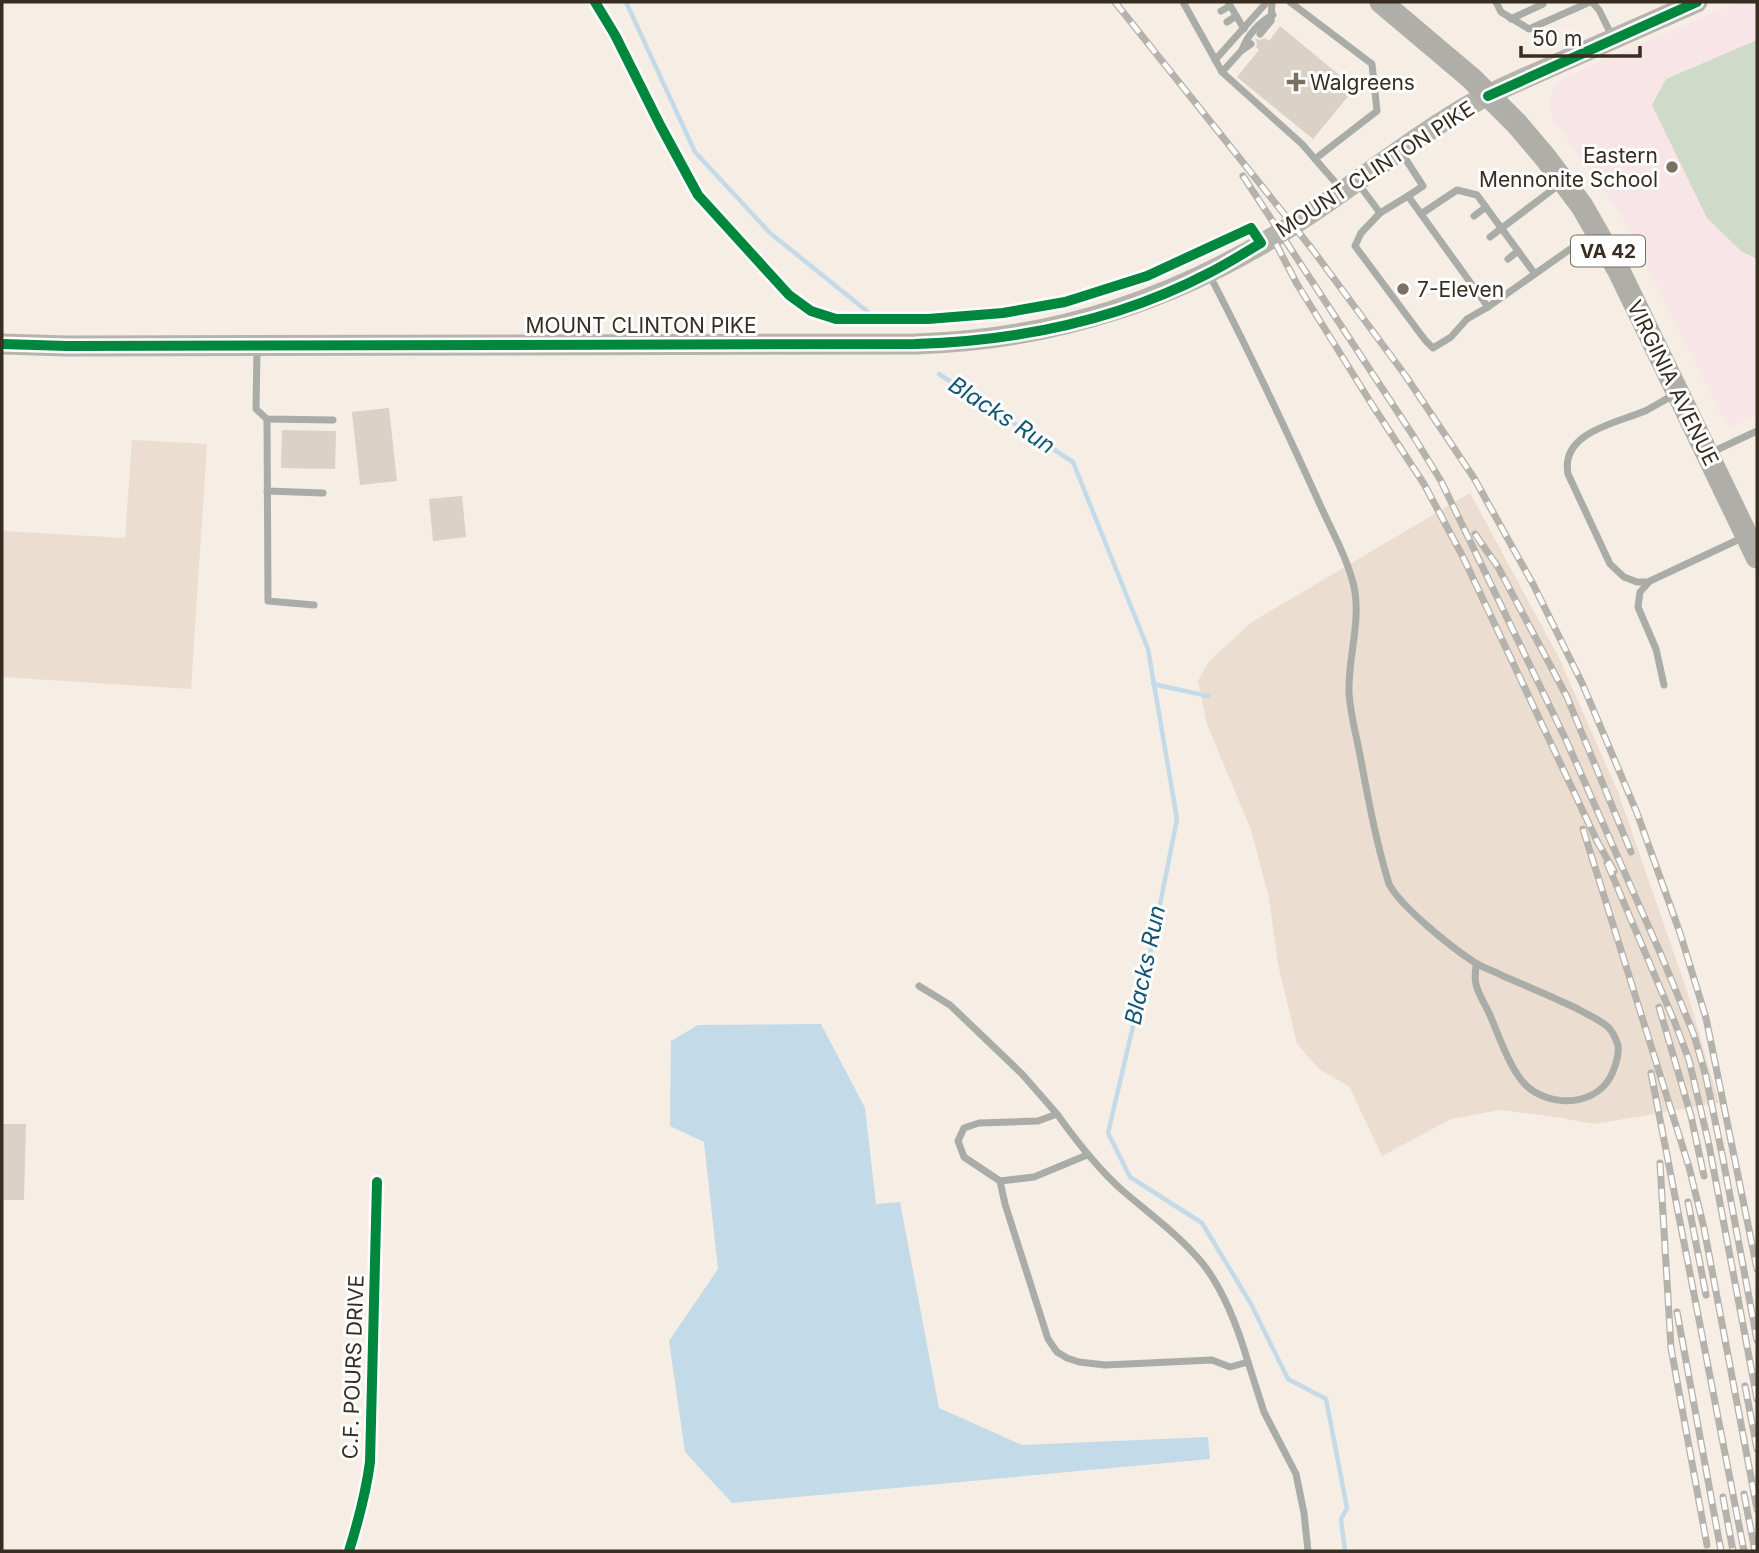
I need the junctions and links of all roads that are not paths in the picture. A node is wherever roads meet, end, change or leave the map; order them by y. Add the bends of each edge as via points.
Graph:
1 (1267, 2) edge
2 (1272, 2) edge
3 (1290, 2) edge
4 (1496, 2) edge
5 (1591, 2) edge
6 (1697, 2) edge
7 (1187, 3) edge
8 (1229, 4) edge
9 (1389, 4) edge
10 (1541, 5) edge
11 (1221, 11) dead end
12 (1273, 15) junction
13 (1236, 16) junction
14 (1511, 19) junction
15 (1205, 22) dead end
16 (1227, 22) dead end
17 (1197, 27) junction
18 (1244, 29) junction
19 (1212, 32) dead end
20 (1260, 34) dead end
21 (1203, 38) junction
22 (1613, 39) junction
23 (1251, 44) dead end
24 (1242, 50) junction
25 (1215, 60) junction
26 (1222, 72) junction
27 (1488, 96) junction
28 (1400, 151) junction
29 (1315, 159) junction
30 (1564, 181) junction
31 (1350, 186) junction
32 (1408, 196) junction
33 (1486, 207) junction
34 (1380, 213) junction
35 (1421, 214) junction
36 (1474, 216) dead end
37 (1502, 228) junction
38 (1597, 230) junction
39 (1490, 237) dead end
40 (1518, 251) junction
41 (1464, 256) dead end
42 (1508, 259) dead end
43 (1457, 262) junction
44 (1209, 273) junction
45 (1535, 274) junction
46 (1481, 280) dead end
47 (1473, 286) junction
48 (1488, 307) junction
49 (2, 344) edge
50 (257, 345) junction
51 (1678, 392) junction
52 (267, 419) junction
53 (332, 420) dead end
54 (1757, 430) edge
55 (1708, 454) junction
56 (267, 491) junction
57 (323, 493) dead end
58 (1747, 535) junction
59 (1757, 557) edge
60 (1648, 582) junction
61 (314, 605) dead end
62 (1664, 685) dead end
63 (1476, 963) junction
64 (919, 986) dead end
65 (1056, 1114) junction
66 (1087, 1156) junction
67 (1000, 1181) junction
68 (377, 1182) dead end
69 (1248, 1362) junction
70 (349, 1551) edge
71 (1308, 1551) edge

1 - 18 lane
2 - 12 lane
3 - 29 lane via 1372,64 1377,111
4 - 14 lane
5 - 14 lane via 1529,29
5 - 22 lane
6 - 22 main road, MOUNT CLINTON PIKE via 1662,13
7 - 17 lane
8 - 11 lane
8 - 13 lane
9 - 27 main road, VIRGINIA AVENUE / VA 42
10 - 14 lane
12 - 20 lane
12 - 24 lane via 1246,40
13 - 16 lane
13 - 18 lane
15 - 17 lane
17 - 21 lane
18 - 25 lane
19 - 21 lane
21 - 25 lane
22 - 27 main road, MOUNT CLINTON PIKE
23 - 24 lane
24 - 26 lane
25 - 26 lane
26 - 29 lane
27 - 28 main road, MOUNT CLINTON PIKE
27 - 30 main road, VIRGINIA AVENUE / VA 42
28 - 31 main road, MOUNT CLINTON PIKE
28 - 32 lane via 1423,186
29 - 31 lane
30 - 37 lane
30 - 38 main road, VIRGINIA AVENUE / VA 42
31 - 34 lane
31 - 44 main road, MOUNT CLINTON PIKE via 1297,223
32 - 34 lane
32 - 35 lane
33 - 35 lane via 1477,195 1457,190
33 - 36 lane
33 - 37 lane
34 - 48 lane via 1355,246 1433,348
35 - 43 lane via 1445,238
37 - 39 lane
37 - 40 lane
38 - 45 lane
38 - 51 main road, VIRGINIA AVENUE / VA 42
40 - 42 lane
40 - 45 lane
41 - 43 lane
43 - 47 lane
44 - 50 main road, MOUNT CLINTON PIKE via 1086,319 1027,333 956,342
44 - 63 lane via 1353,583 1356,616 1349,698 1367,796 1390,884 1401,901
45 - 48 lane
46 - 47 lane
47 - 48 lane
49 - 50 main road, MOUNT CLINTON PIKE
50 - 52 lane via 256,409
51 - 55 main road, VIRGINIA AVENUE / VA 42
51 - 60 lane via 1587,435 1572,448 1567,460 1568,474 1610,564 1624,577
52 - 53 lane
52 - 56 lane
54 - 55 lane
55 - 58 main road, VIRGINIA AVENUE / VA 42
56 - 57 lane
56 - 61 lane via 268,601
58 - 59 main road, VIRGINIA AVENUE / VA 42
58 - 60 lane
60 - 62 lane via 1640,592 1638,607 1656,649
63 - 63 lane via 1607,1026 1618,1046 1612,1074 1602,1088 1578,1101 1546,1098 1530,1090 1513,1067 1476,984
64 - 65 lane via 950,1005 1022,1074
65 - 66 lane
65 - 67 lane via 1038,1121 979,1123 964,1128 958,1141 964,1157
66 - 67 lane via 1034,1177
66 - 69 lane via 1203,1265 1223,1296
67 - 69 lane via 1048,1339 1057,1352 1079,1362 1105,1365 1212,1360 1230,1367
68 - 70 street, C.F. POURS DRIVE via 370,1462
69 - 71 lane via 1264,1412 1296,1474

